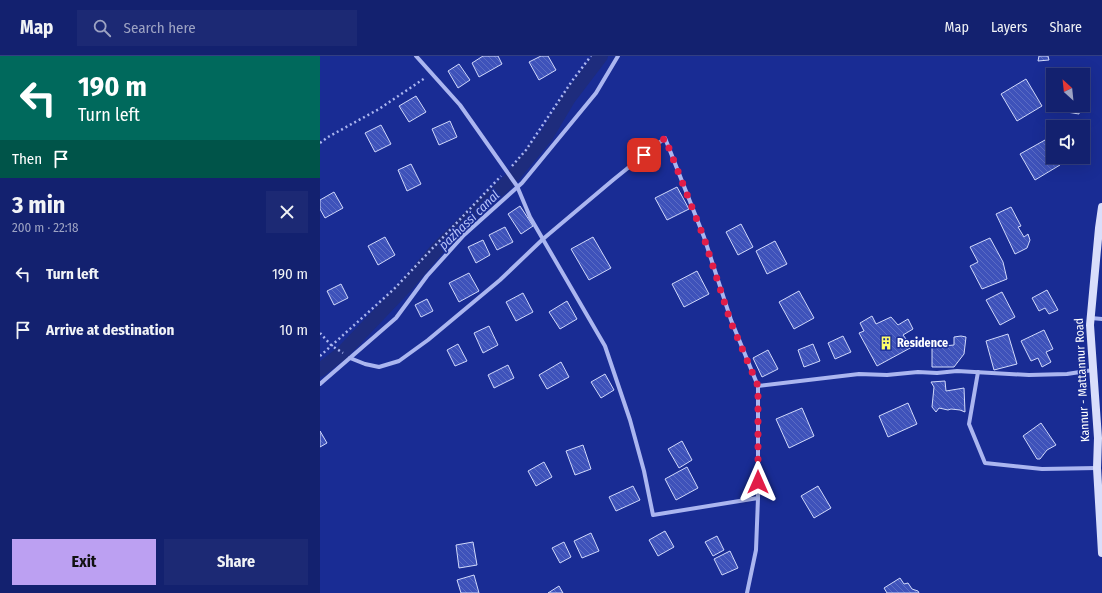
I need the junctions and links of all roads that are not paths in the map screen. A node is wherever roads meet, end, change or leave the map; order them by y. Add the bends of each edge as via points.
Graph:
1 (416, 56) edge
2 (618, 56) edge
3 (518, 187) junction
4 (1102, 207) edge
5 (543, 239) junction
6 (1091, 318) junction
7 (1102, 319) edge
8 (350, 358) junction
9 (1093, 370) junction
10 (978, 372) junction
11 (320, 384) edge
12 (758, 386) junction
13 (1097, 468) junction
14 (758, 498) junction
15 (1102, 553) edge
16 (747, 593) edge

1 - 3 street via 460,105
2 - 3 street via 596,93
3 - 5 street via 530,217
3 - 8 street via 464,235 427,276 396,318
4 - 6 main road, Kannur - Mattannur Road
5 - 8 street via 500,280 399,361 379,367
5 - 12 street via 665,138 704,238 730,320
5 - 14 street via 605,346 630,420 653,514
6 - 7 street
6 - 9 main road, Kannur - Mattannur Road
8 - 11 street
9 - 10 street via 1029,375
9 - 13 main road, Kannur - Mattannur Road via 1098,438
10 - 12 street via 859,374
10 - 13 street via 969,424 985,463 1042,469
12 - 14 street
13 - 15 main road, Kannur - Mattannur Road
14 - 16 street via 756,550

